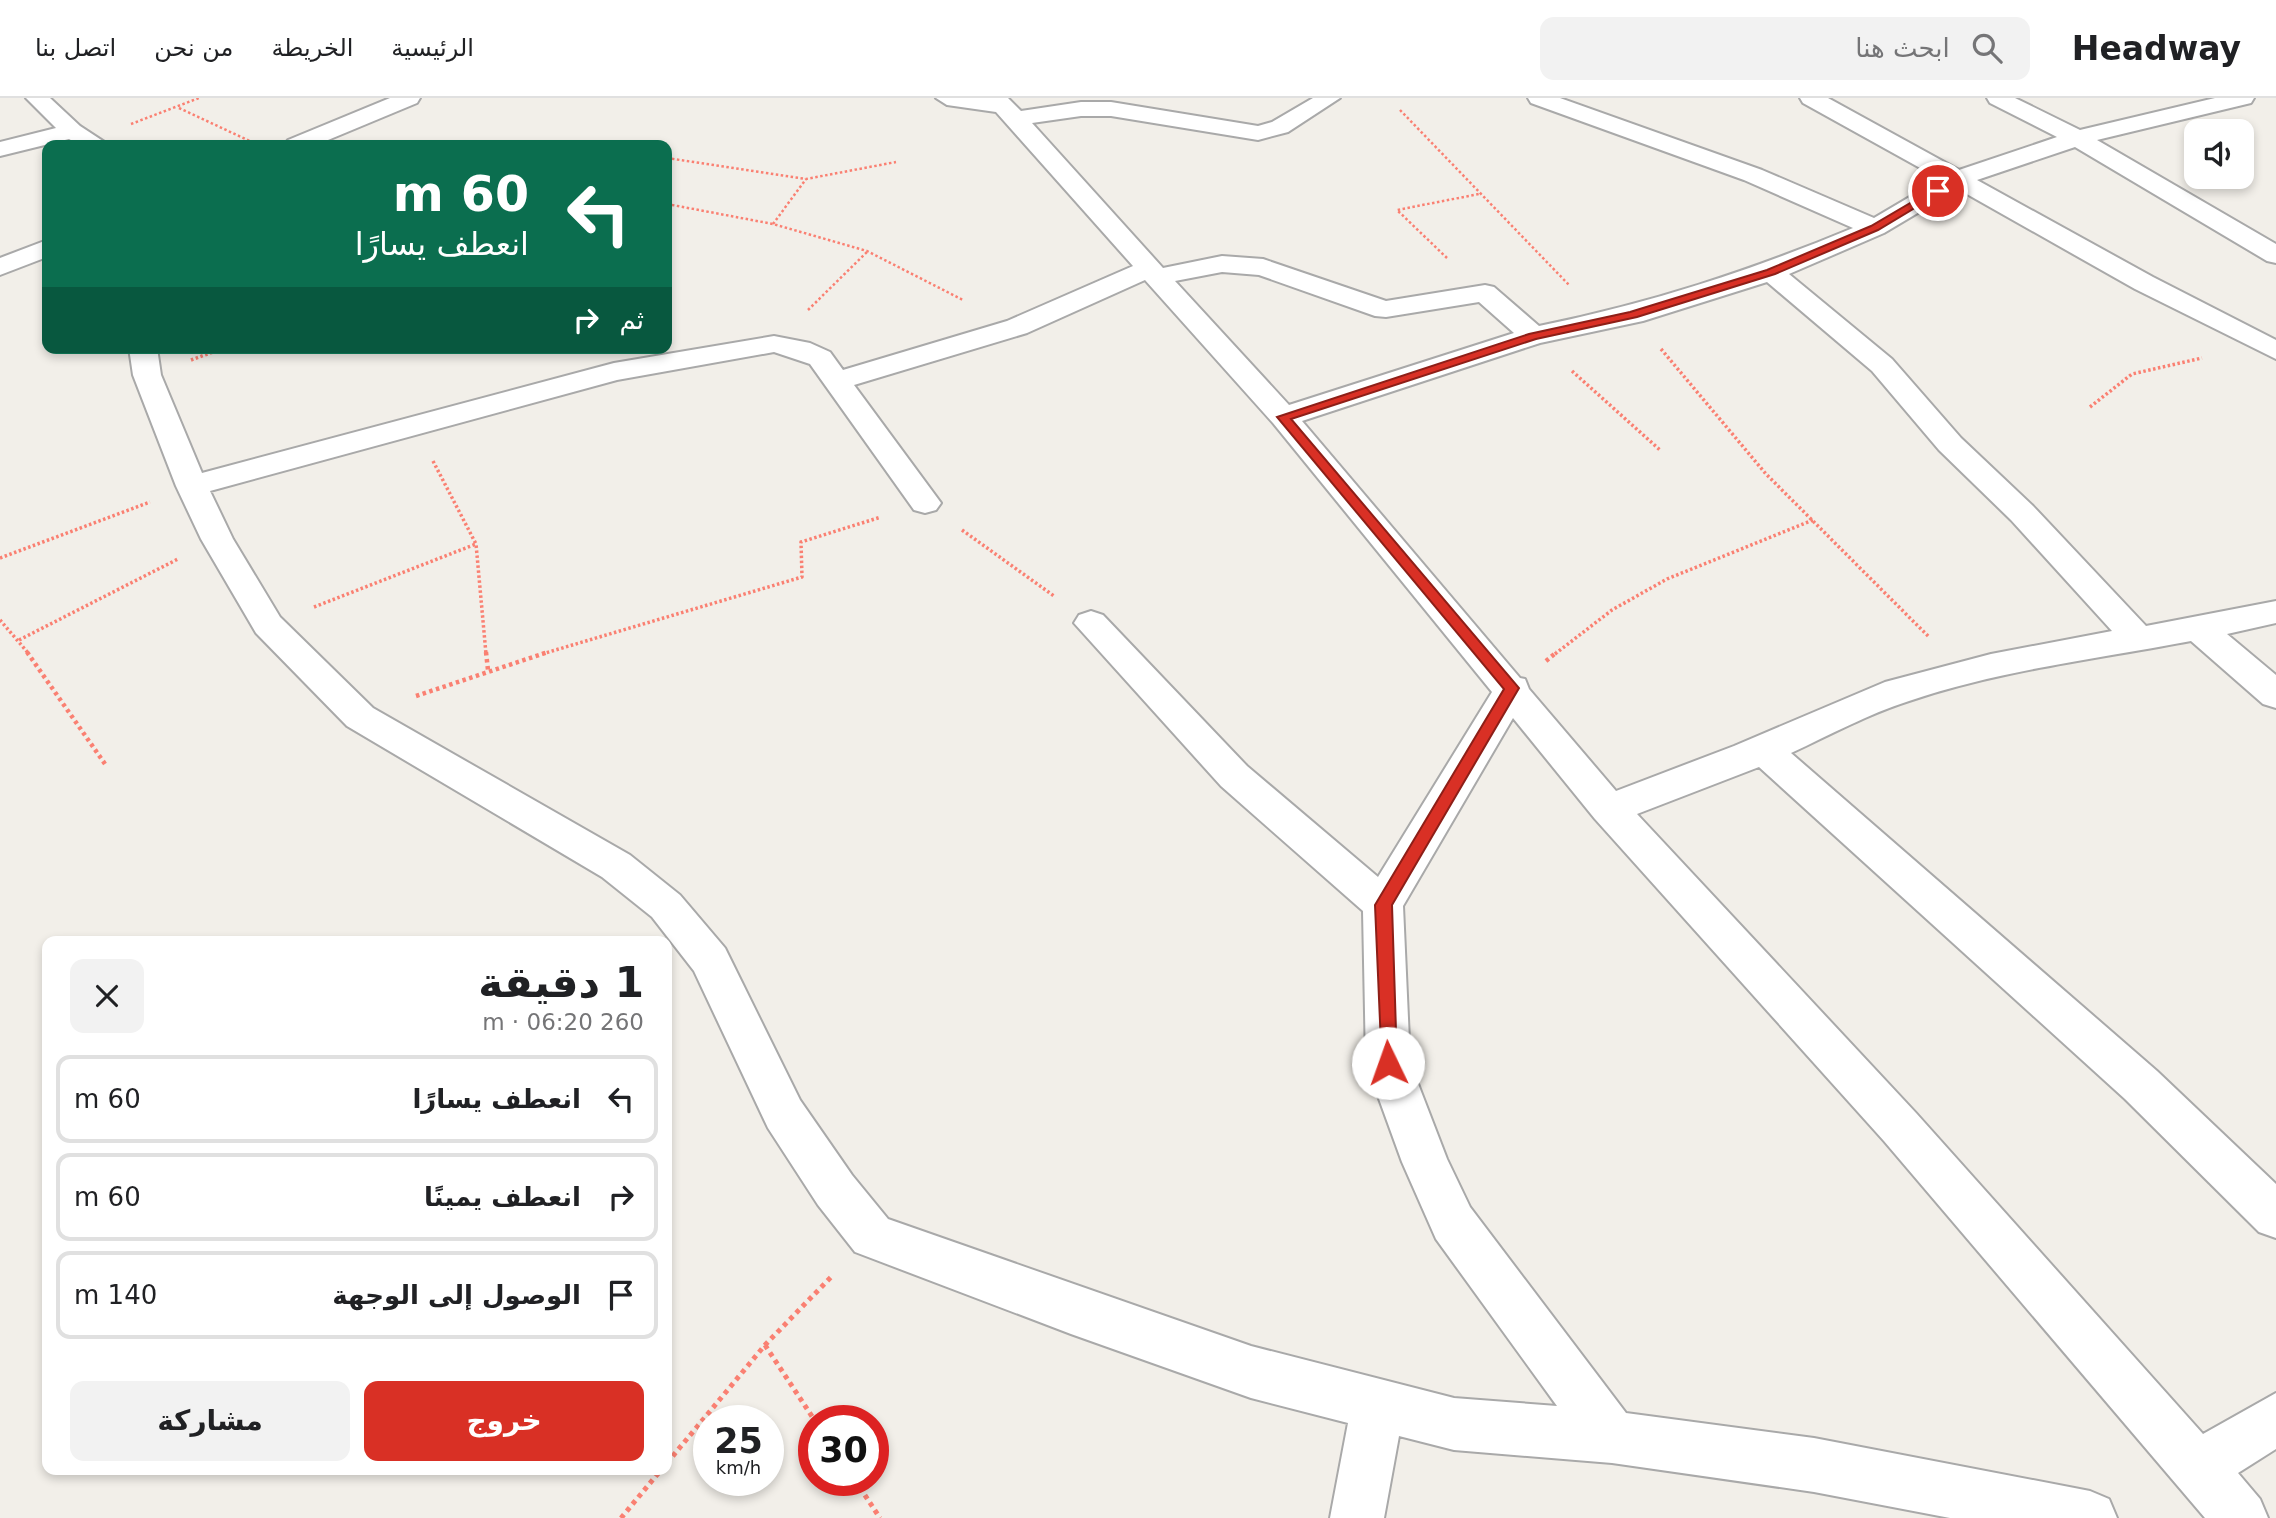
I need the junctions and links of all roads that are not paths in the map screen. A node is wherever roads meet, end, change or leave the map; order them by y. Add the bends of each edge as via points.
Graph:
1 (37, 98) edge
2 (947, 98) edge
3 (1329, 98) edge
4 (1539, 98) edge
5 (1811, 98) edge
6 (1998, 98) edge
7 (2243, 98) edge
8 (400, 99) edge
9 (1005, 108) edge
10 (72, 131) junction
11 (2077, 138) junction
12 (88, 140) edge
13 (307, 140) edge
14 (0, 149) edge
15 (1958, 179) junction
16 (1875, 228) junction
17 (42, 250) edge
18 (2276, 255) edge
19 (0, 267) edge
20 (1771, 272) junction
21 (1153, 273) junction
22 (1534, 336) junction
23 (2272, 345) edge
24 (144, 354) edge
25 (838, 381) junction
26 (1283, 417) junction
27 (192, 486) junction
28 (925, 503) road end
29 (2276, 612) edge
30 (1091, 623) road end
31 (2200, 630) junction
32 (2138, 638) junction
33 (1512, 688) junction
34 (2276, 695) edge
35 (1763, 750) junction
36 (1609, 809) junction
37 (1383, 905) junction
38 (2276, 1216) edge
39 (1378, 1405) junction
40 (2276, 1419) edge
41 (1612, 1437) junction
42 (2197, 1468) junction
43 (1357, 1518) edge
44 (2091, 1518) edge
45 (2241, 1518) edge

1 - 10 street
2 - 9 street
3 - 9 street via 1280,127 1258,133 1111,109
4 - 16 street via 1740,170
5 - 15 street
6 - 11 street
7 - 11 street
8 - 13 street
9 - 21 street
10 - 12 street
10 - 14 street
11 - 15 street
11 - 18 street
15 - 16 street
15 - 23 street via 2144,282
16 - 20 street
17 - 19 street
20 - 22 street via 1633,315
20 - 32 street via 1882,365 1950,444 2022,513
21 - 22 street via 1222,264 1263,267 1375,309 1485,293
21 - 25 street via 1017,327
21 - 26 street
22 - 26 street
24 - 27 street via 147,375
25 - 27 street via 820,358 774,344 614,372
25 - 28 street
26 - 33 street
27 - 39 street via 268,625 360,717 616,866 666,906 710,960 784,1114 872,1236 1251,1372
29 - 31 street
30 - 37 street via 1234,775
31 - 32 street
31 - 34 street
32 - 35 street via 1896,691
33 - 36 street
33 - 37 street
35 - 36 street
35 - 38 street via 2141,1085
36 - 42 street via 1900,1127
37 - 41 street via 1388,1063 1425,1162 1453,1223
39 - 41 street via 1454,1424
39 - 43 street
40 - 42 street
41 - 44 street via 1814,1465
42 - 45 street

